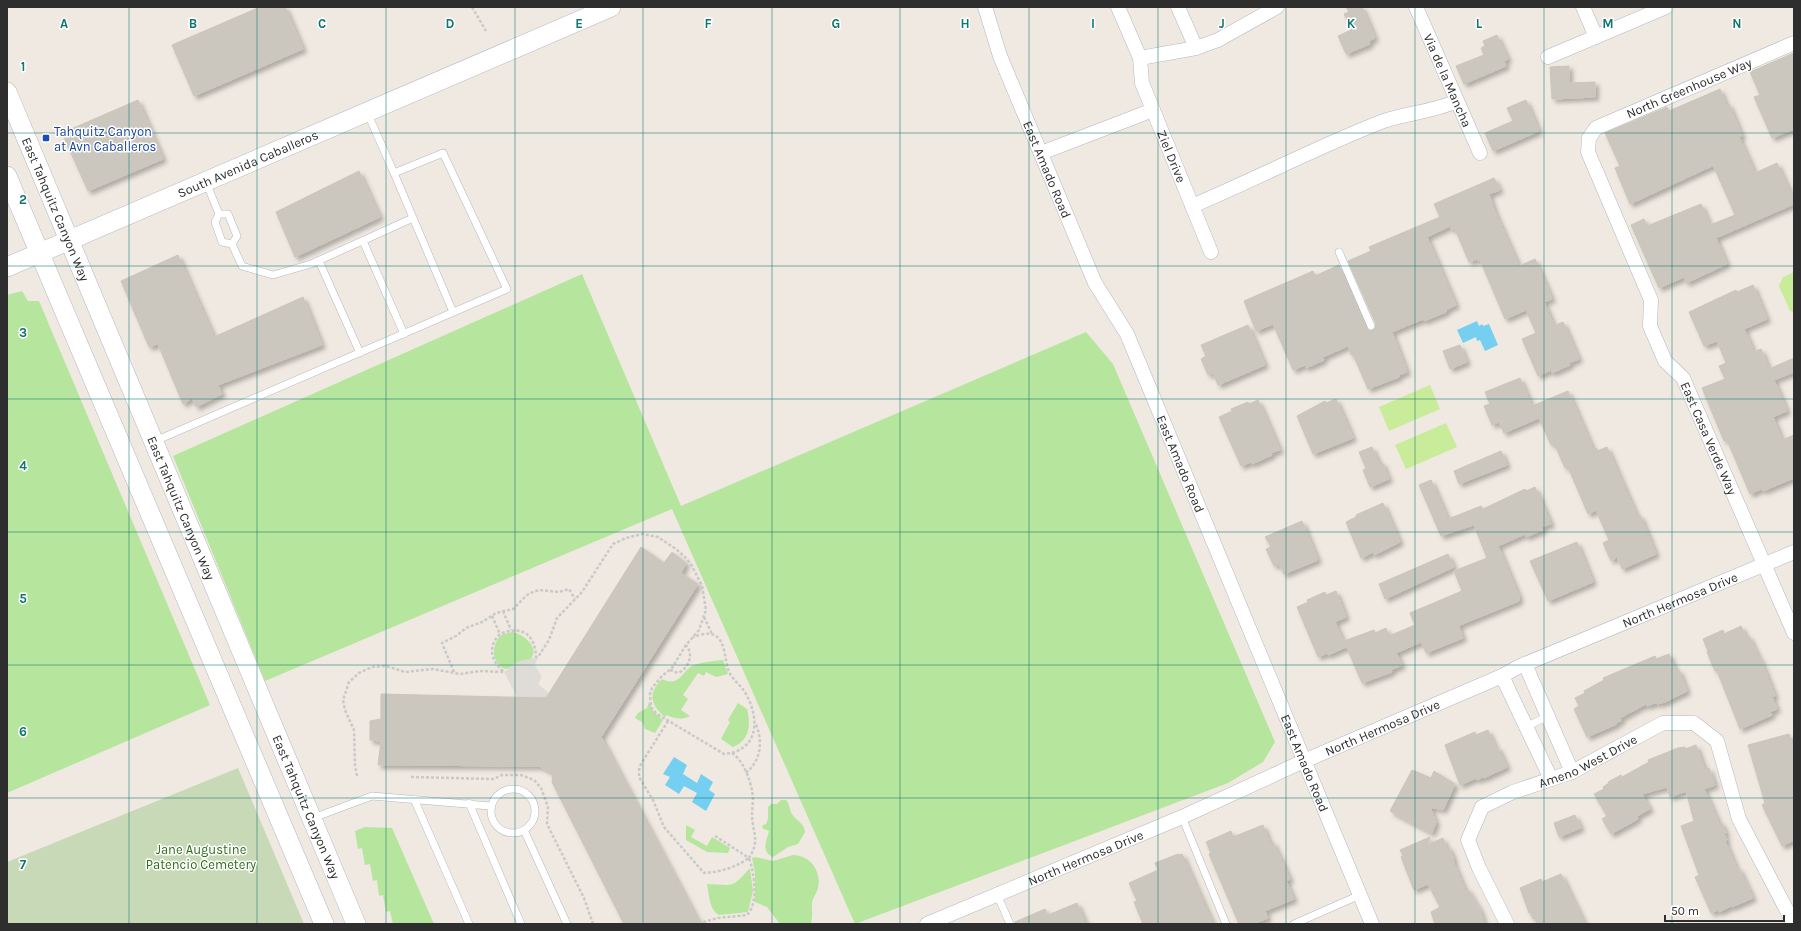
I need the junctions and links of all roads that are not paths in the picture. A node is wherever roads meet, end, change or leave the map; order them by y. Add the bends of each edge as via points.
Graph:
1 (611, 7) edge
2 (985, 7) edge
3 (1118, 7) edge
4 (1178, 7) edge
5 (1277, 7) edge
6 (1416, 7) edge
7 (1583, 7) edge
8 (1666, 7) edge
9 (1596, 37) junction
10 (1794, 43) edge
11 (1196, 48) junction
12 (1548, 57) dead end
13 (1140, 58) junction
14 (7, 92) edge
15 (1457, 101) junction
16 (1153, 110) junction
17 (367, 112) junction
18 (1589, 138) joint
19 (1041, 153) junction
20 (1480, 153) dead end
21 (394, 173) junction
22 (7, 176) edge
23 (206, 182) junction
24 (1192, 206) junction
25 (219, 214) junction
26 (413, 218) junction
27 (69, 241) junction
28 (363, 241) junction
29 (232, 244) junction
30 (1211, 252) dead end
31 (1339, 252) dead end
32 (40, 253) junction
33 (319, 261) junction
34 (7, 267) edge
35 (453, 312) junction
36 (1370, 326) dead end
37 (404, 334) junction
38 (360, 353) junction
39 (153, 442) junction
40 (1794, 552) edge
41 (1765, 564) junction
42 (1794, 633) edge
43 (1526, 664) junction
44 (1502, 676) junction
45 (1548, 716) junction
46 (1526, 727) junction
47 (1304, 760) junction
48 (1572, 772) junction
49 (1551, 779) junction
50 (414, 799) junction
51 (469, 803) junction
52 (490, 806) junction
53 (1182, 817) junction
54 (312, 818) junction
55 (524, 830) junction
56 (997, 894) junction
57 (1360, 895) junction
58 (324, 924) edge
59 (356, 924) edge
60 (468, 924) edge
61 (521, 924) edge
62 (567, 924) edge
63 (927, 924) edge
64 (1010, 924) edge
65 (1226, 924) edge
66 (1294, 924) edge
67 (1372, 924) edge
68 (1507, 924) edge
69 (1794, 924) edge

1 - 17 main road, South Avenida Caballeros
2 - 19 street, East Amado Road via 1000,56
3 - 13 street, Ziel Drive
4 - 11 street
5 - 11 street via 1218,40
6 - 15 street, Via de la Mancha
7 - 9 street
8 - 9 street
9 - 12 street
10 - 18 street, North Greenhouse Way via 1596,128
11 - 13 street
13 - 16 street, Ziel Drive via 1142,83
14 - 27 main road, East Tahquitz Canyon Way
15 - 20 street, Via de la Mancha
15 - 24 street via 1437,109 1383,122
16 - 19 street
16 - 24 street, Ziel Drive
17 - 21 lane
17 - 23 main road, South Avenida Caballeros
18 - 41 street, East Casa Verde Way via 1588,152 1652,300 1650,326 1665,361 1683,378
19 - 47 street, East Amado Road via 1095,283 1127,334
21 - 26 lane
21 - 35 lane via 443,153 507,289
22 - 32 main road
23 - 25 lane
23 - 27 main road, South Avenida Caballeros
24 - 30 street, Ziel Drive
25 - 29 lane via 215,222 222,242
25 - 29 lane via 228,214 237,236
26 - 28 lane
26 - 35 lane
27 - 32 main road, South Avenida Caballeros
27 - 39 main road, East Tahquitz Canyon Way
28 - 33 lane
28 - 37 lane
29 - 33 lane via 242,266 273,275
31 - 36 lane
32 - 34 main road, South Avenida Caballeros
32 - 58 main road
33 - 38 lane
35 - 37 lane
37 - 38 lane
38 - 39 lane
39 - 54 main road, East Tahquitz Canyon Way
40 - 41 street, North Hermosa Drive
41 - 42 street, East Casa Verde Way
41 - 43 street, North Hermosa Drive
43 - 44 street, North Hermosa Drive
43 - 45 street
44 - 46 street
44 - 47 street, North Hermosa Drive
45 - 46 lane
45 - 48 street
46 - 49 street
47 - 53 street, North Hermosa Drive
47 - 57 street, East Amado Road
48 - 49 street, Ameno West Drive
48 - 69 street, Ameno West Drive via 1663,723 1694,723 1717,740 1739,819
49 - 68 street, Ameno West Drive via 1513,792 1482,807 1468,840
50 - 51 lane
50 - 54 lane via 372,796
50 - 60 lane
51 - 52 lane
51 - 61 lane
52 - 55 lane via 493,821 503,831 517,833
52 - 55 lane via 498,794 504,791 511,789 525,793 534,804 535,812 534,819
53 - 56 street, North Hermosa Drive
53 - 65 lane
54 - 59 main road, East Tahquitz Canyon Way
55 - 62 lane
56 - 63 street, North Hermosa Drive
56 - 64 lane
57 - 66 lane
57 - 67 street, East Amado Road

